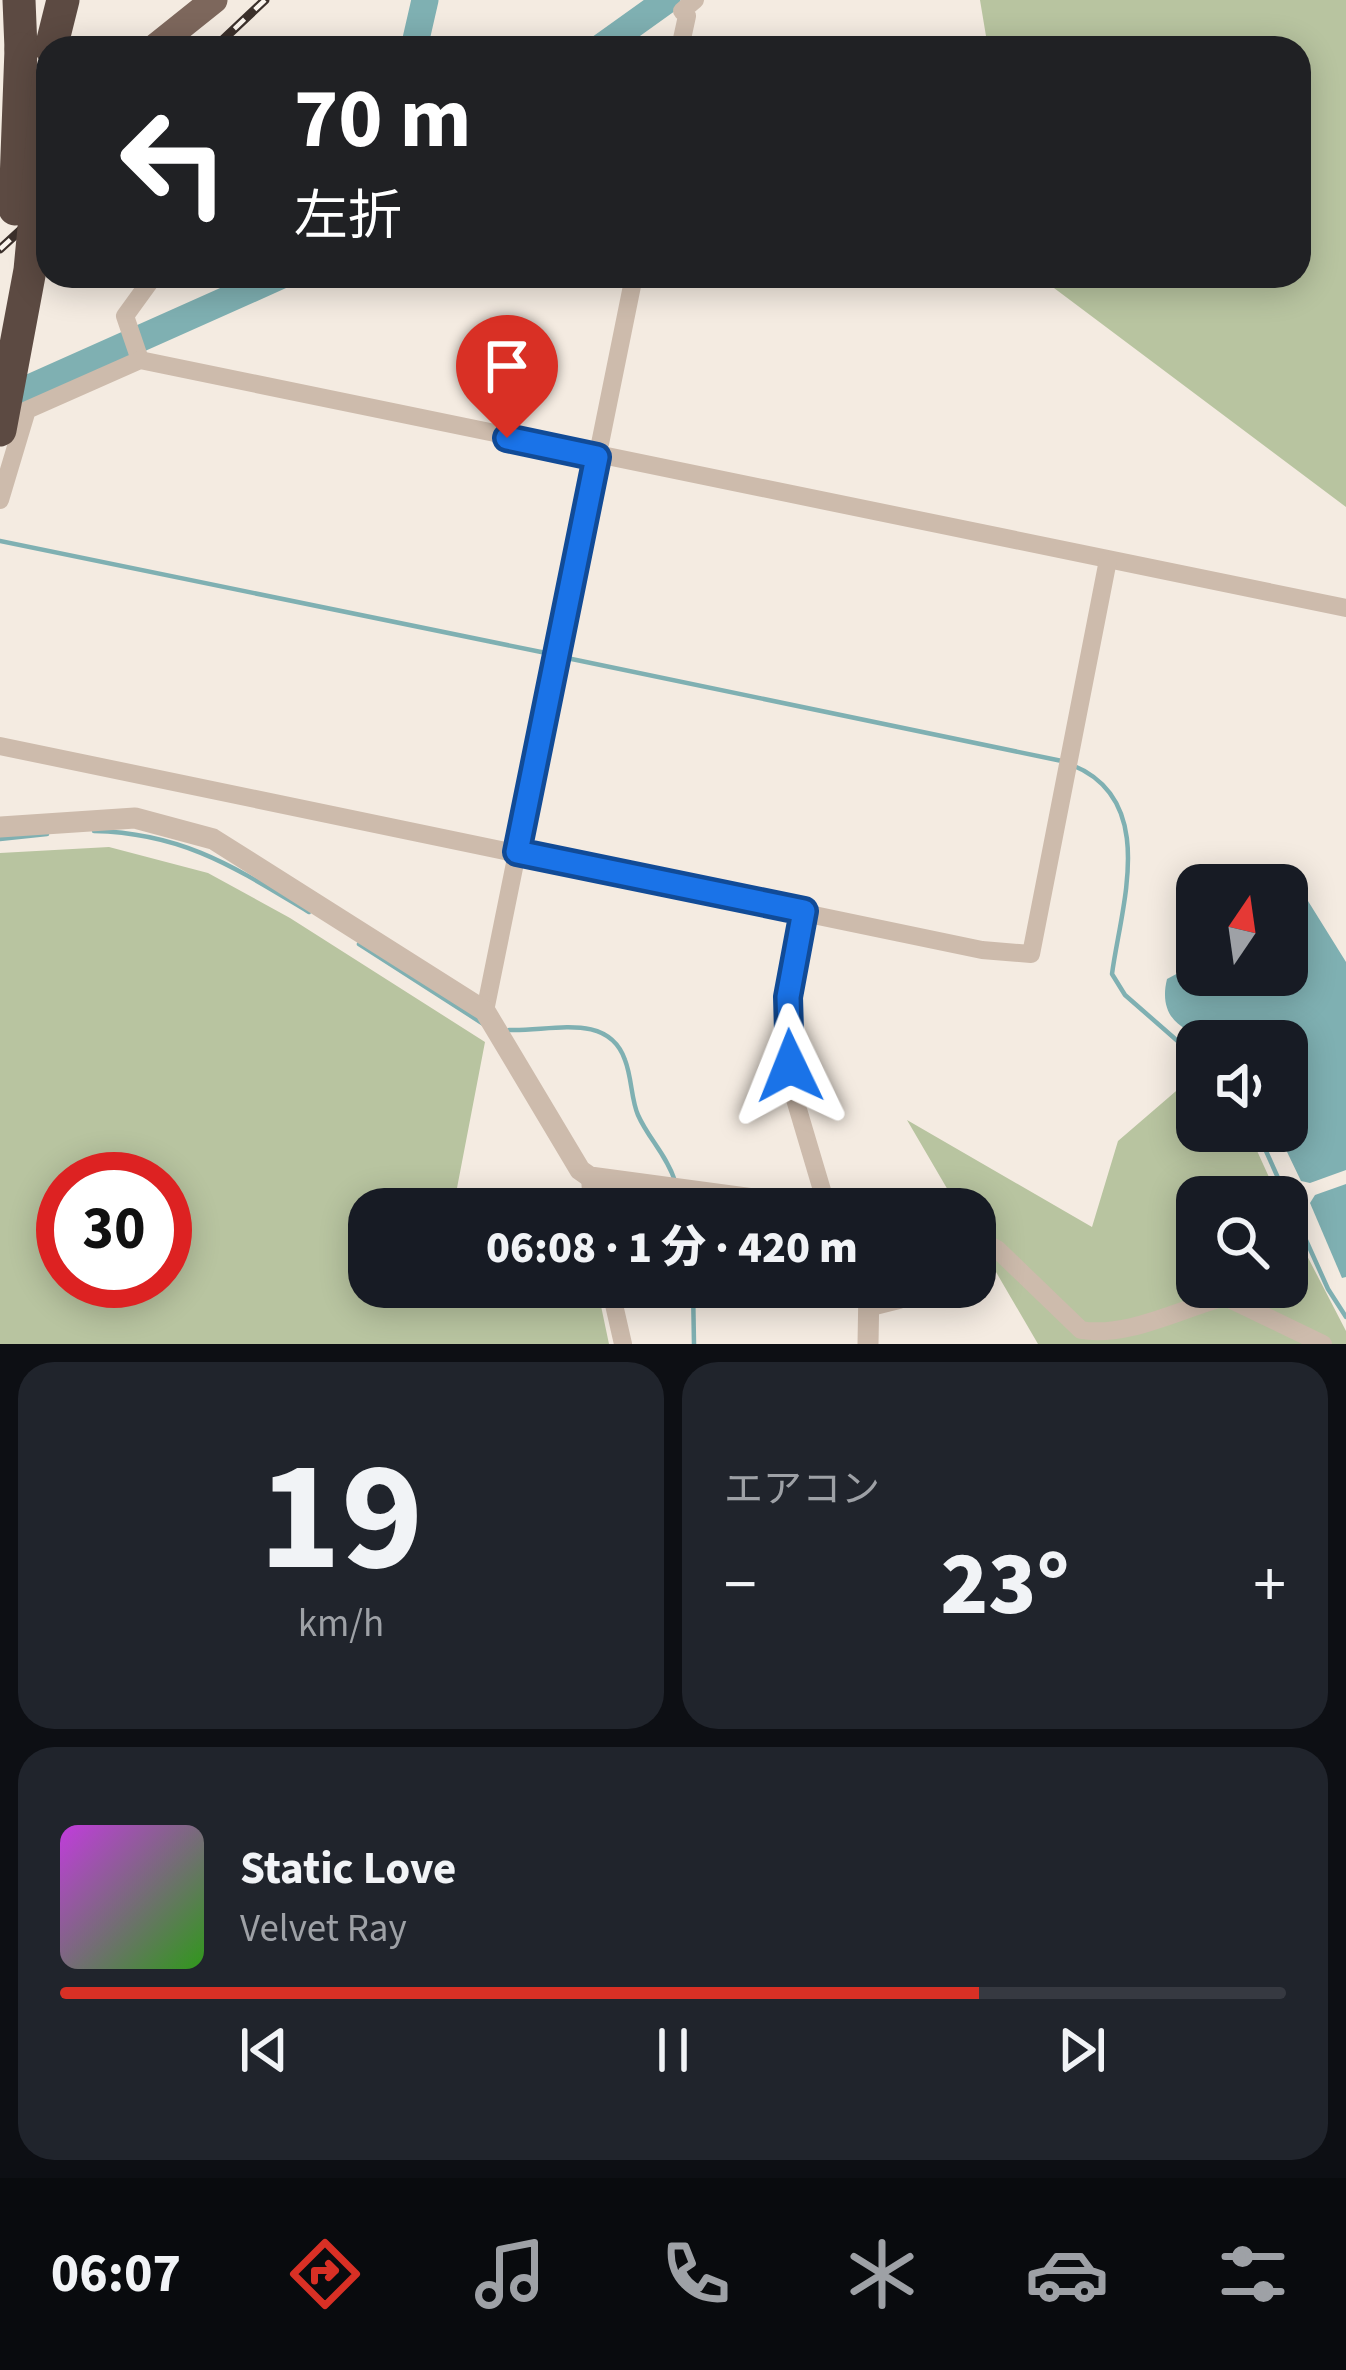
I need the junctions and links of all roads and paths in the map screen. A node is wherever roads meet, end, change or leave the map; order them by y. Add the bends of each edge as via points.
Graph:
1 (20, 0) edge
2 (63, 0) edge
3 (214, 0) edge
4 (695, 0) edge
5 (36, 36) edge
6 (46, 36) edge
7 (169, 36) edge
8 (683, 36) edge
9 (36, 82) edge
10 (36, 135) edge
11 (0, 161) edge
12 (36, 207) edge
13 (145, 288) edge
14 (632, 288) edge
15 (0, 356) edge
16 (140, 356) junction
17 (0, 430) edge
18 (597, 457) junction
19 (0, 500) edge
20 (1108, 560) junction
21 (1346, 608) edge
22 (0, 746) edge
23 (0, 827) edge
24 (517, 852) junction
25 (804, 911) junction
26 (485, 1011) junction
27 (590, 1177) junction
28 (591, 1188) edge
29 (674, 1188) edge
30 (822, 1188) edge
31 (996, 1248) edge
32 (615, 1308) edge
33 (870, 1308) edge
34 (623, 1344) edge
35 (868, 1344) edge
36 (1323, 1344) edge

1 - 5 highway
2 - 6 highway
3 - 7 main road
4 - 8 street via 682,10
9 - 15 highway, bridge
10 - 11 main road
12 - 17 highway, bridge
13 - 16 street via 125,316
14 - 18 street
16 - 18 street
16 - 19 street via 27,410
18 - 20 street
18 - 24 street
20 - 21 street
20 - 25 street via 1031,954
22 - 24 street
23 - 26 street via 97,818 177,826 264,870
24 - 25 street
24 - 26 street
25 - 30 street via 785,1035
26 - 27 street
27 - 28 street
27 - 29 street
31 - 36 street via 1081,1330 1135,1326 1225,1297
32 - 34 street
33 - 35 street

